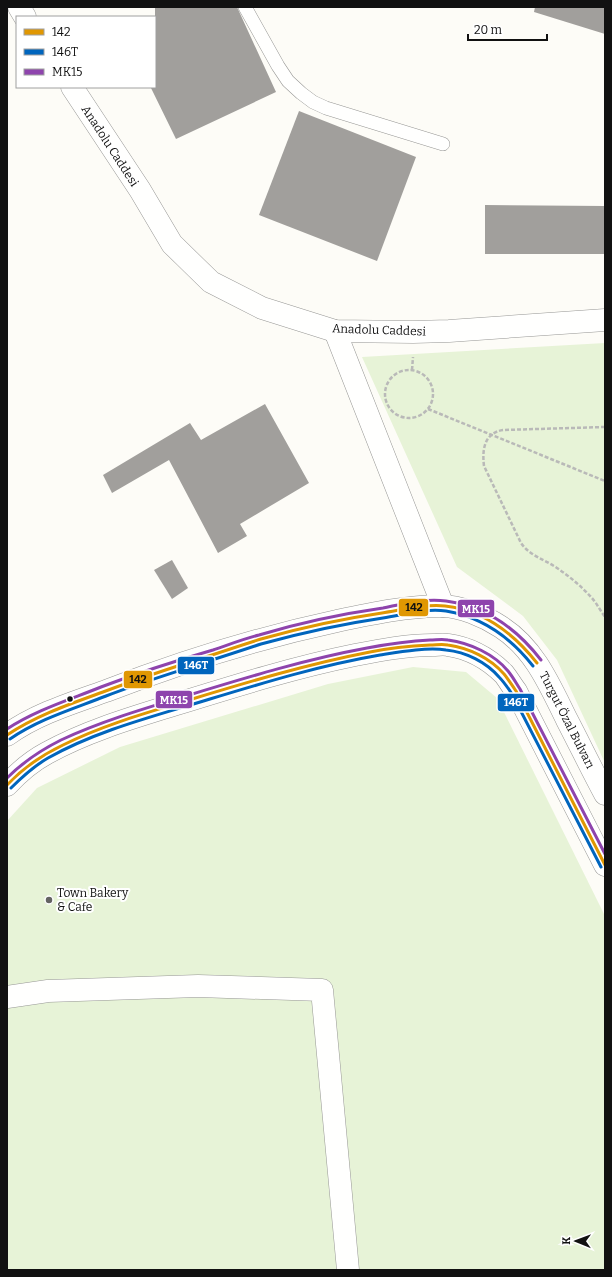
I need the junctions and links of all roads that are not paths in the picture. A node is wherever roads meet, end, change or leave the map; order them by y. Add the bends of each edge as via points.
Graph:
1 (19, 7) edge
2 (245, 7) edge
3 (24, 16) edge
4 (73, 88) edge
5 (443, 144) dead end
6 (605, 320) edge
7 (335, 331) junction
8 (443, 606) junction
9 (7, 735) edge
10 (7, 785) edge
11 (605, 794) edge
12 (605, 865) edge
13 (7, 997) edge
14 (348, 1270) edge

1 - 3 street
2 - 5 lane via 288,81 313,102
4 - 7 street, Anadolu Caddesi via 140,190 172,244 211,282 262,308
6 - 7 street, Anadolu Caddesi via 449,331
7 - 8 street
8 - 9 street, Turgut Özal Bulvarı via 363,616 268,637 135,680 50,712
8 - 11 street, Turgut Özal Bulvarı via 480,616 502,628 531,655 548,682
10 - 12 street via 45,754 125,720 282,672 331,660 393,648 448,645 467,650 490,662 516,691
13 - 14 street via 48,990 198,986 322,990

